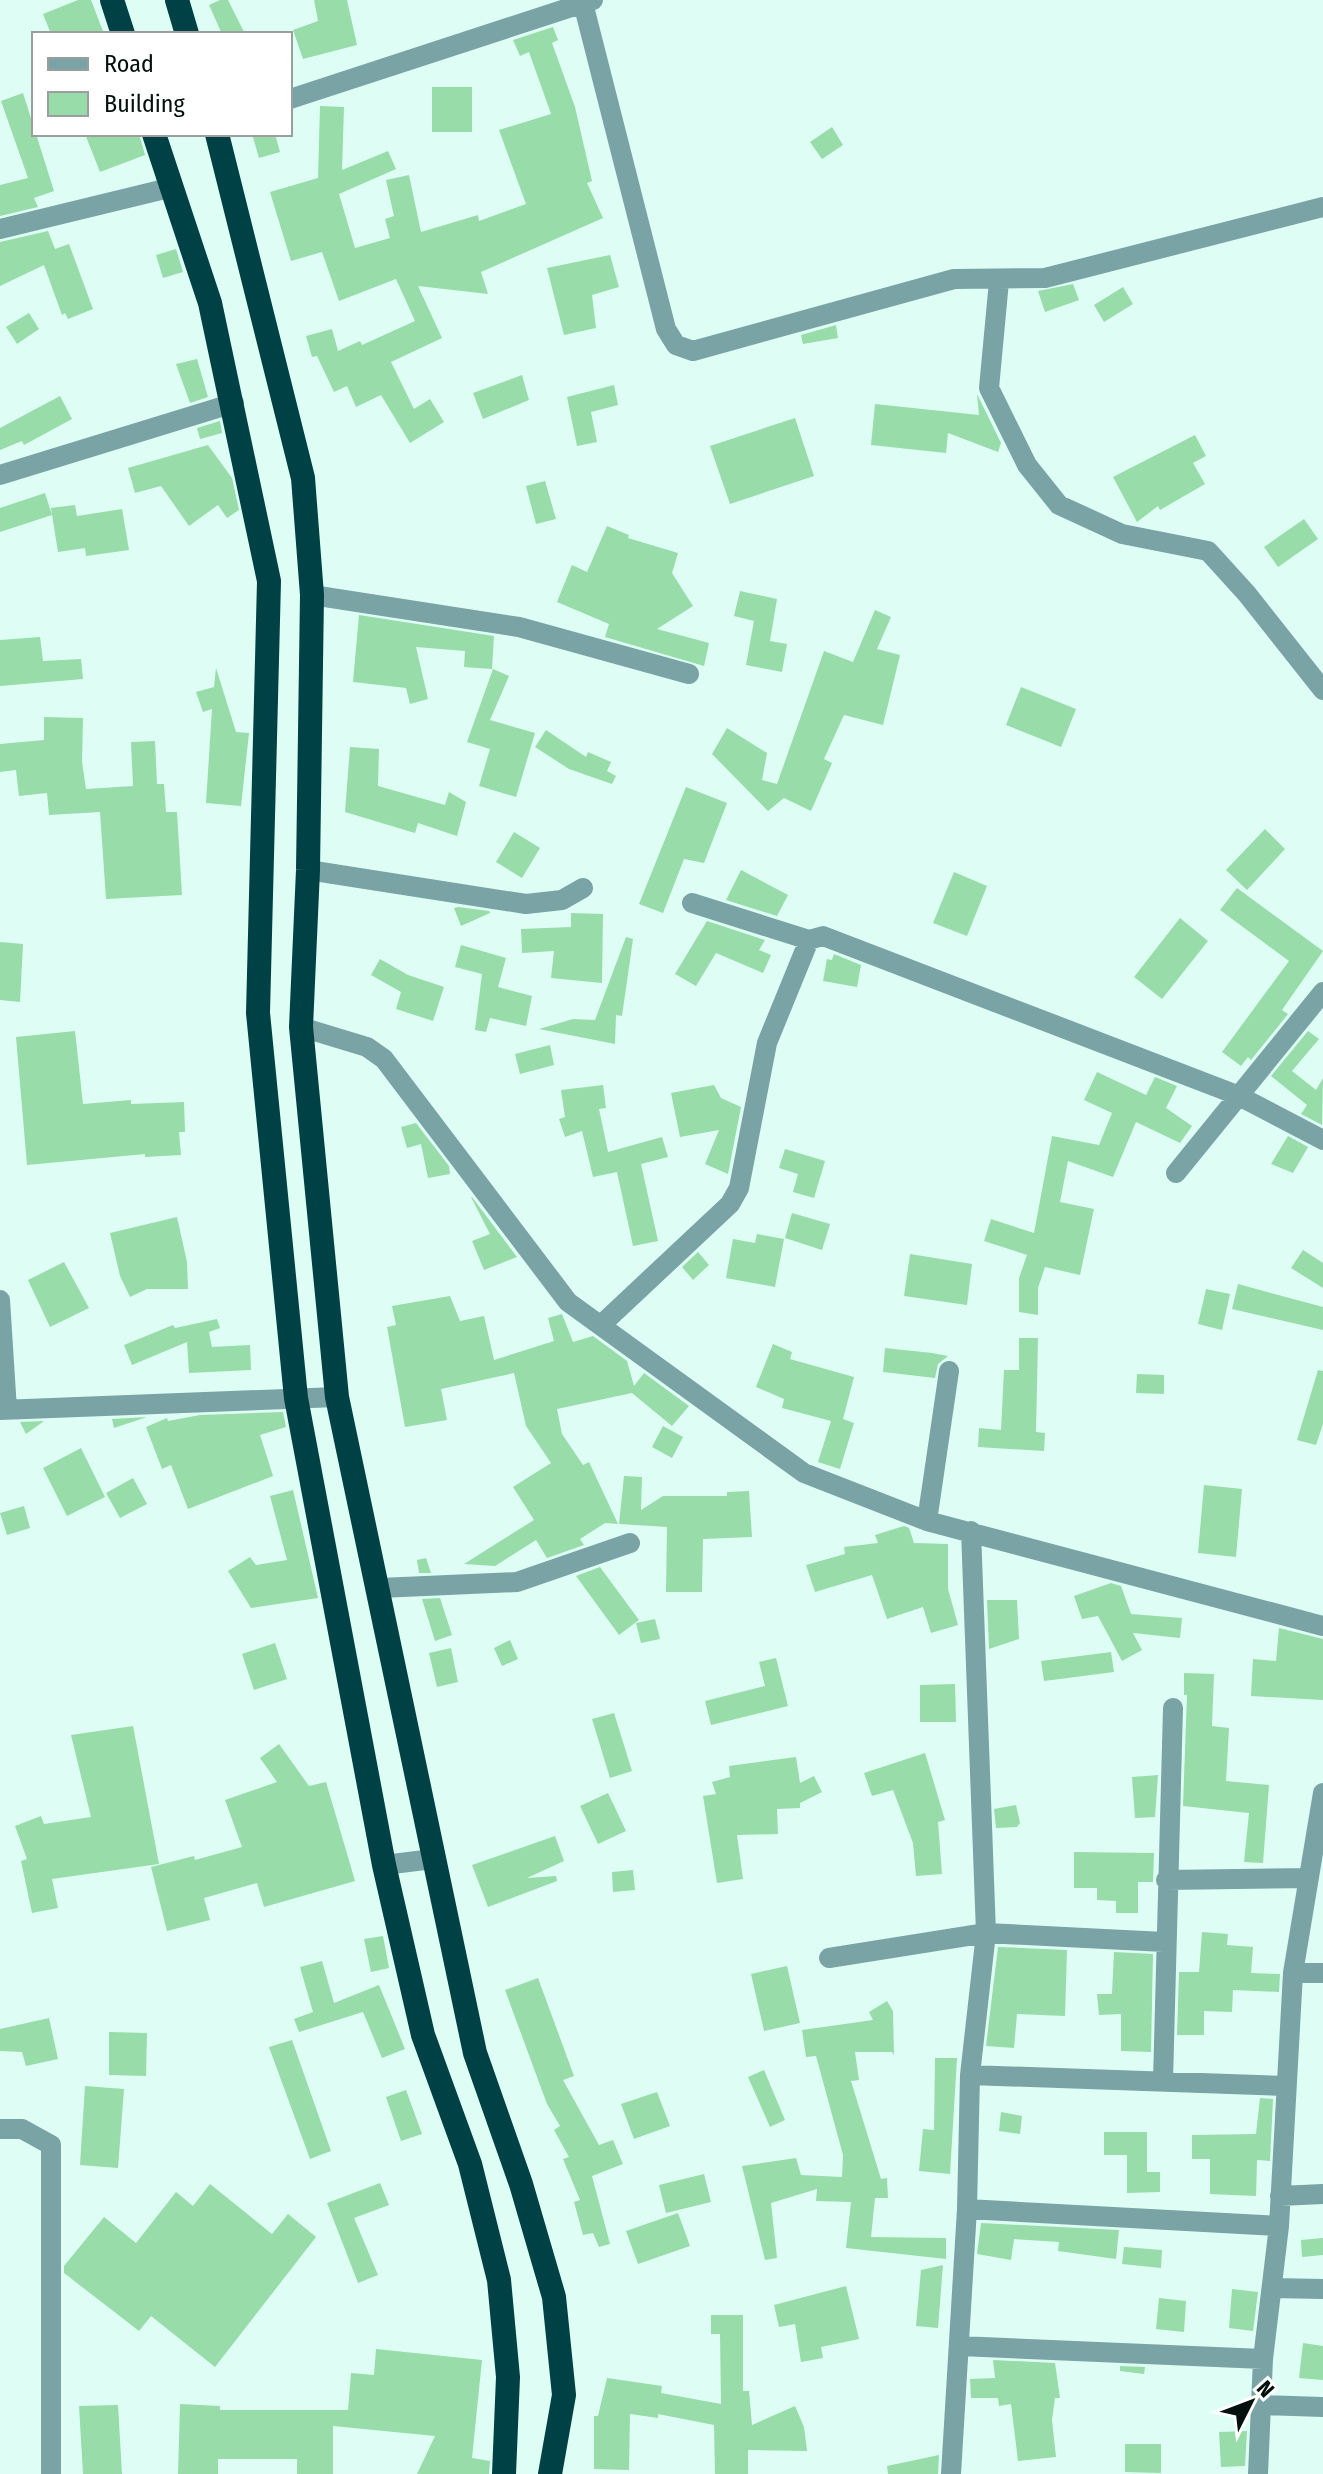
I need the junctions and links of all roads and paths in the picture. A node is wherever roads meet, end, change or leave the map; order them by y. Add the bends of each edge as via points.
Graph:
1 (112, 0) edge
2 (177, 0) edge
3 (588, 2) edge
4 (547, 7) edge
5 (122, 32) edge
6 (186, 32) edge
7 (292, 98) edge
8 (155, 136) edge
9 (218, 136) edge
10 (169, 188) junction
11 (1323, 207) edge
12 (0, 229) edge
13 (999, 281) junction
14 (234, 403) junction
15 (0, 475) edge
16 (312, 595) junction
17 (689, 674) dead end
18 (1323, 690) edge
19 (308, 870) junction
20 (583, 888) dead end
21 (692, 903) dead end
22 (809, 940) junction
23 (1323, 992) edge
24 (301, 1027) junction
25 (1237, 1095) junction
26 (1323, 1140) edge
27 (1176, 1173) dead end
28 (0, 1300) edge
29 (601, 1325) junction
30 (949, 1371) dead end
31 (337, 1397) junction
32 (296, 1398) junction
33 (3, 1410) edge
34 (927, 1521) junction
35 (971, 1531) junction
36 (630, 1543) dead end
37 (380, 1588) junction
38 (1323, 1626) edge
39 (1173, 1708) dead end
40 (1323, 1793) edge
41 (433, 1859) junction
42 (384, 1865) junction
43 (1309, 1878) junction
44 (1166, 1880) junction
45 (986, 1933) junction
46 (1164, 1942) junction
47 (829, 1958) dead end
48 (1293, 1973) junction
49 (1323, 1973) edge
50 (970, 2075) junction
51 (1163, 2081) junction
52 (1286, 2086) junction
53 (0, 2129) edge
54 (1323, 2194) edge
55 (1280, 2196) junction
56 (967, 2209) junction
57 (1279, 2226) junction
58 (1272, 2288) junction
59 (1323, 2289) edge
60 (960, 2346) junction
61 (1263, 2359) junction
62 (1261, 2405) junction
63 (1323, 2407) edge
64 (51, 2474) edge
65 (504, 2474) edge
66 (550, 2474) edge
67 (951, 2474) edge
68 (1258, 2474) edge

1 - 5 highway
2 - 6 highway
3 - 4 street
3 - 13 street via 666,329 676,345 693,351 954,279
4 - 7 street
8 - 10 highway
9 - 16 highway via 303,478
10 - 12 street
10 - 14 highway via 210,303
11 - 13 street via 1045,278
13 - 18 street via 989,388 1027,465 1059,505 1122,534 1208,551
14 - 15 street
14 - 32 highway via 269,581 258,1013
16 - 17 street via 519,627
16 - 19 highway
19 - 20 street via 526,904 562,900
19 - 24 highway
21 - 22 street
22 - 25 street via 823,936
22 - 29 street via 767,1043 734,1196
23 - 25 street
24 - 29 street via 367,1047 384,1059 568,1302
24 - 31 highway
25 - 26 street
25 - 27 street
28 - 33 street
29 - 34 street via 804,1473
30 - 34 street
31 - 32 street
31 - 37 highway
32 - 33 street
32 - 42 highway
34 - 35 street
35 - 38 street
35 - 45 street
36 - 37 street via 517,1582
37 - 41 highway
39 - 44 street
40 - 43 street
41 - 42 street
41 - 66 highway via 475,2053 554,2297 564,2395
42 - 65 highway via 423,2035 470,2164 499,2280 508,2377
43 - 44 street
43 - 48 street
44 - 46 street
45 - 46 street
45 - 47 street
45 - 50 street
46 - 51 street
48 - 49 street
48 - 52 street
50 - 51 street
50 - 56 street
51 - 52 street
52 - 55 street
53 - 64 street via 22,2129 51,2145
54 - 55 street
55 - 57 street
56 - 57 street
56 - 60 street
57 - 58 street
58 - 59 street
58 - 61 street
60 - 61 street
60 - 67 street
61 - 62 street
62 - 63 street
62 - 68 street

